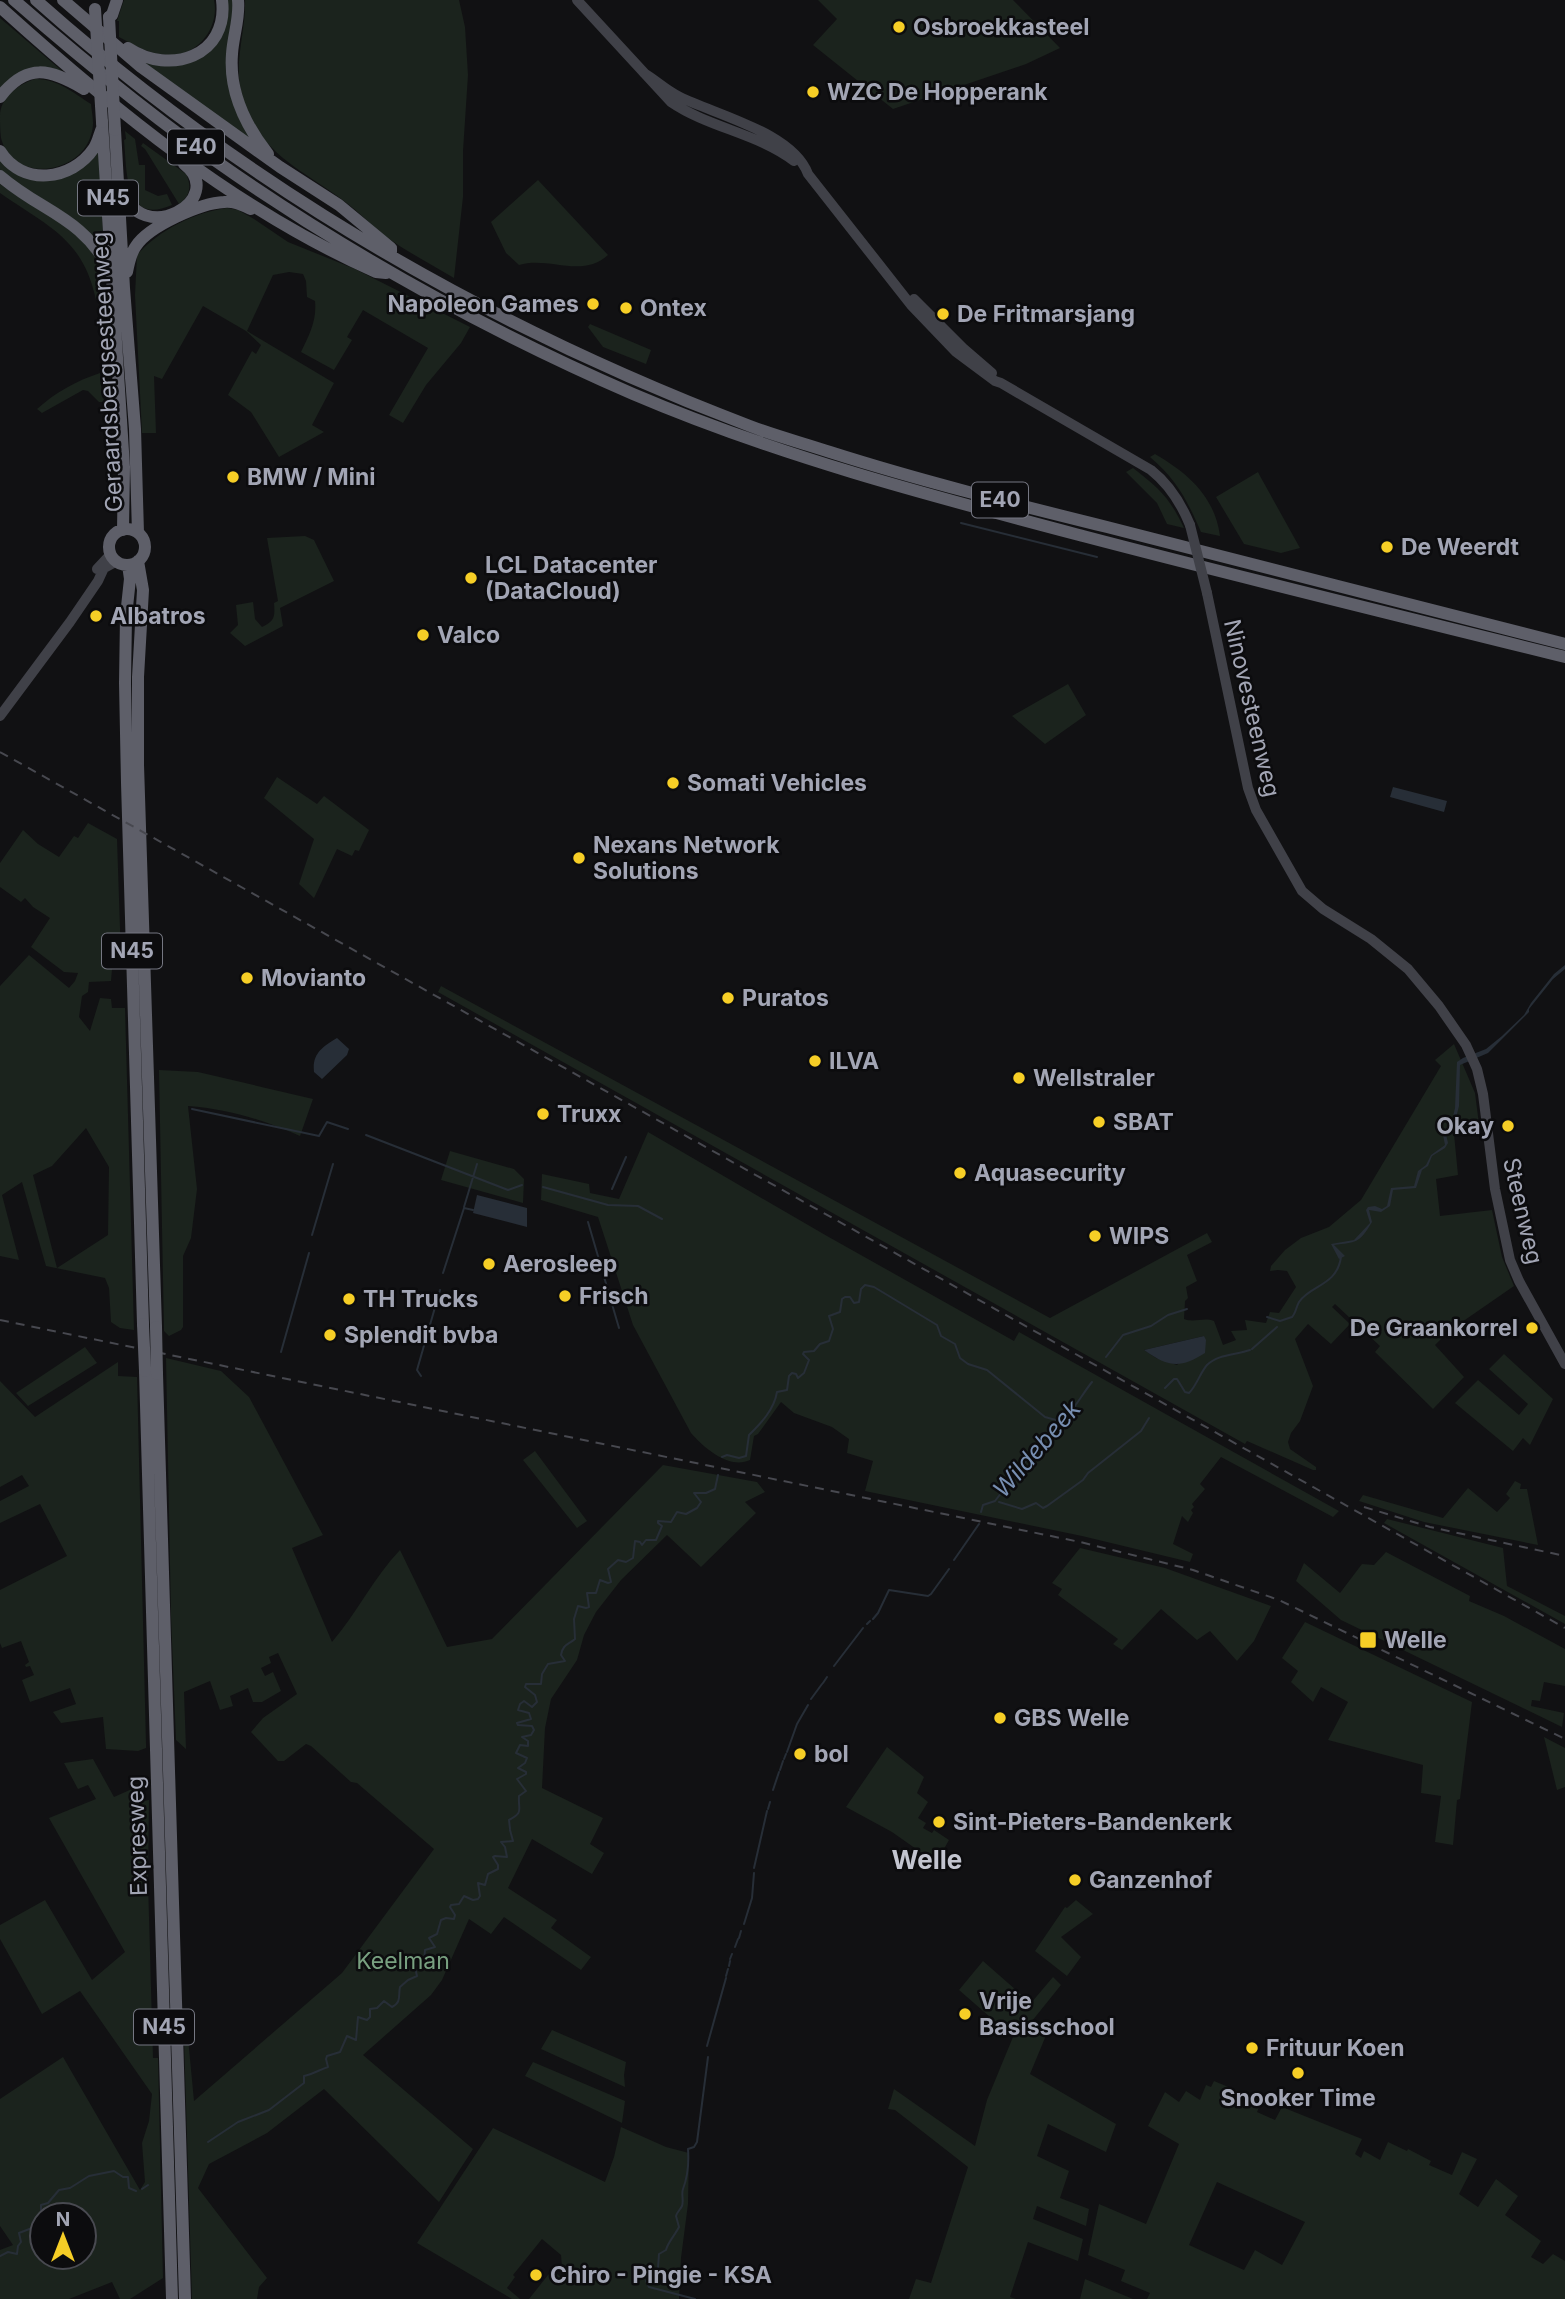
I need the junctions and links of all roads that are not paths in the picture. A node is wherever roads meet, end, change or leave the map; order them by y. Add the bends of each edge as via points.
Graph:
1 (14, 0) edge
2 (36, 0) edge
3 (63, 0) edge
4 (108, 0) edge
5 (117, 0) edge
6 (222, 0) edge
7 (238, 0) edge
8 (577, 0) edge
9 (95, 4) edge
10 (0, 7) edge
11 (109, 17) junction
12 (106, 36) junction
13 (0, 97) edge
14 (112, 106) junction
15 (103, 123) junction
16 (172, 150) junction
17 (0, 151) edge
18 (280, 167) junction
19 (118, 172) junction
20 (0, 176) edge
21 (267, 214) junction
22 (391, 256) junction
23 (111, 271) junction
24 (394, 273) junction
25 (126, 301) junction
26 (123, 530) junction
27 (138, 533) junction
28 (124, 560) junction
29 (1565, 644) edge
30 (1565, 657) edge
31 (0, 716) edge
32 (1471, 1056) joint
33 (1565, 1364) edge
34 (151, 1373) junction
35 (172, 2299) edge
36 (186, 2299) edge

1 - 24 highway, E40 via 132,99 215,160 332,238
2 - 22 highway, E40 via 177,116 341,228
3 - 12 highway
4 - 11 highway, Geraardsbergsesteenweg / N45
5 - 11 highway
6 - 12 highway via 222,17 214,38 183,59 149,59
7 - 18 highway via 233,86 254,135
8 - 32 main road, Ninovesteenweg, bridge via 682,109 771,145 808,174 911,305 976,369 1138,461 1167,485 1190,525 1252,800 1287,868 1312,900 1408,970 1439,1006
9 - 15 highway, Geraardsbergsesteenweg / N45, bridge
10 - 14 highway
11 - 19 highway, Geraardsbergsesteenweg / N45, bridge
12 - 18 highway via 141,67
13 - 14 highway via 18,79 47,72
14 - 16 highway
15 - 17 highway via 90,153 63,173 31,175 11,164
15 - 23 highway, Geraardsbergsesteenweg / N45
16 - 19 highway via 192,172 196,185 192,201 173,214 137,212 127,201
16 - 21 highway
18 - 22 highway via 339,205 391,248
19 - 25 highway, Geraardsbergsesteenweg / N45
20 - 23 highway via 76,227 100,251
21 - 24 highway via 335,254 376,272
21 - 25 highway via 238,203 215,203 159,226 143,237 131,254
22 - 29 highway, E40 via 526,330 753,427 894,472
23 - 26 highway, Geraardsbergsesteenweg / N45 via 124,467
24 - 30 highway, E40 via 519,341 634,394 762,443 989,511
25 - 27 highway, Geraardsbergsesteenweg / N45
26 - 27 highway, Geraardsbergsesteenweg
26 - 28 highway, Geraardsbergsesteenweg via 110,542
27 - 28 highway, Geraardsbergsesteenweg via 144,553
28 - 31 main road, Geraardsbergsesteenweg via 104,568
28 - 34 highway, N45, bridge via 143,590 138,765
32 - 33 main road, Steenweg via 1483,1094 1510,1260
34 - 35 highway, Expresweg / N45
34 - 36 highway, Expresweg / N45

